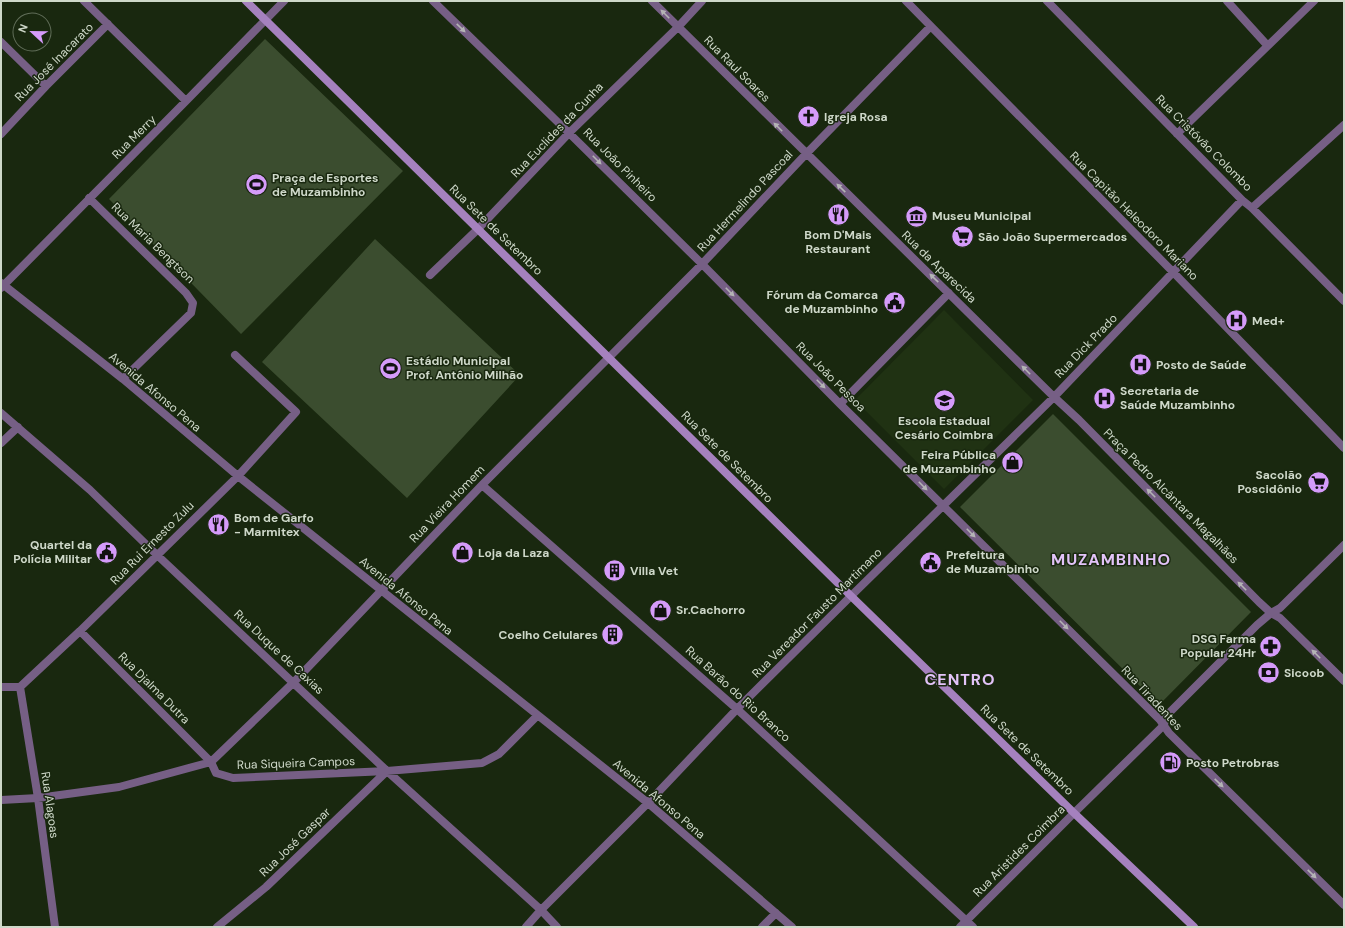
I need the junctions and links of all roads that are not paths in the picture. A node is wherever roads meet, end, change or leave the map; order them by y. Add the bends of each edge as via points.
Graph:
1 (84, 1) edge
2 (246, 1) edge
3 (284, 1) edge
4 (433, 1) edge
5 (652, 1) edge
6 (702, 1) edge
7 (906, 1) edge
8 (1048, 1) edge
9 (1227, 1) edge
10 (1314, 1) edge
11 (265, 20) junction
12 (108, 24) junction
13 (678, 27) junction
14 (930, 27) junction
15 (1, 42) edge
16 (1267, 45) junction
17 (46, 86) junction
18 (186, 102) junction
19 (1343, 128) edge
20 (569, 133) junction
21 (1, 134) edge
22 (1177, 134) junction
23 (806, 154) junction
24 (90, 198) junction
25 (1242, 200) junction
26 (1252, 208) junction
27 (478, 229) junction
28 (702, 264) junction
29 (1174, 272) junction
30 (430, 276) dead end
31 (2, 285) edge
32 (949, 293) junction
33 (1344, 301) edge
34 (235, 355) dead end
35 (609, 358) junction
36 (123, 379) junction
37 (1054, 397) junction
38 (840, 404) junction
39 (1, 413) edge
40 (18, 427) junction
41 (1, 443) edge
42 (1344, 448) edge
43 (238, 476) junction
44 (482, 485) junction
45 (944, 506) junction
46 (1344, 545) edge
47 (157, 555) junction
48 (381, 591) junction
49 (851, 596) junction
50 (1271, 612) junction
51 (80, 631) junction
52 (1344, 681) edge
53 (294, 682) junction
54 (1, 687) edge
55 (20, 687) junction
56 (737, 709) junction
57 (537, 716) junction
58 (1164, 725) junction
59 (211, 762) junction
60 (387, 771) junction
61 (38, 798) junction
62 (1, 800) edge
63 (648, 803) junction
64 (1074, 813) junction
65 (1344, 905) edge
66 (540, 910) junction
67 (776, 913) junction
68 (963, 924) edge
69 (55, 927) edge
70 (217, 927) edge
71 (526, 927) edge
72 (557, 927) edge
73 (762, 927) edge
74 (792, 927) edge
75 (973, 927) edge
76 (1194, 927) edge

1 - 12 street
2 - 11 main road, Rua Sete de Setembro
3 - 11 street, Rua Merry
4 -> 20 street, Rua João Pinheiro
13 -> 5 street, Rua Raul Soares
6 - 13 street, Rua Euclides da Cunha
7 - 14 street, Rua Capitão Heleodoro Mariano
8 - 22 street, Rua Cristóvão Colombo
9 - 16 street
10 - 16 street
11 - 18 street, Rua Merry
11 - 27 main road, Rua Sete de Setembro
12 - 17 street, Rua José Inacarato
12 - 18 street
13 - 20 street, Rua Euclides da Cunha
23 -> 13 street, Rua Raul Soares
14 - 23 street, Rua Hermelindo Pascoal
14 - 29 street, Rua Capitão Heleodoro Mariano
15 - 17 street
16 - 22 street
17 - 21 street, Rua José Inacarato
18 - 24 street, Rua Merry
19 - 26 street
20 - 27 street, Rua Euclides da Cunha
20 -> 28 street, Rua João Pinheiro
22 - 25 street, Rua Cristóvão Colombo
23 - 28 street, Rua Hermelindo Pascoal
32 -> 23 street, Rua da Aparecida
24 - 31 street, Rua Merry
24 - 36 street, Rua Maria Bengtson via 186,293 193,303 191,313
25 - 26 street, Rua Cristóvão Colombo
25 - 29 street, Rua Dick Prado
26 - 33 street, Rua Cristóvão Colombo
27 - 30 street, Rua Euclides da Cunha
27 - 35 main road, Rua Sete de Setembro
28 - 35 street, Rua Vieira Homem
28 -> 38 street, Rua João Pessoa
29 - 37 street, Rua Dick Prado
29 - 42 street, Rua Capitão Heleodoro Mariano
31 - 36 street, Avenida Afonso Pena
37 -> 32 street, Rua da Aparecida
32 - 38 street
34 - 43 street, Rua Rui Ernesto Zulu via 296,412
35 - 44 street, Rua Vieira Homem
35 - 49 main road, Rua Sete de Setembro
36 - 43 street, Avenida Afonso Pena
37 - 45 street, Rua Dick Prado
50 -> 37 street, Praça Pedro Alcântara Magalhães
38 -> 45 street, Rua João Pessoa
39 - 40 street, Rua Duque de Caxias
40 - 41 street
40 - 47 street, Rua Duque de Caxias via 90,490
43 - 47 street, Rua Rui Ernesto Zulu
43 - 48 street, Avenida Afonso Pena
44 - 48 street, Rua Vieira Homem
44 - 56 street, Rua Barão do Rio Branco
45 - 49 street, Rua Vereador Fausto Martimano
45 -> 58 street, Rua Tiradentes
46 - 50 street, Rua Aristides Coimbra via 1280,608
47 - 51 street, Rua Rui Ernesto Zulu
47 - 53 street, Rua Duque de Caxias
48 - 53 street, Rua Vieira Homem
48 - 57 street, Avenida Afonso Pena
49 - 56 street, Rua Vereador Fausto Martimano
49 - 64 main road, Rua Sete de Setembro
52 -> 50 street
50 - 58 street, Rua Aristides Coimbra via 1166,716
51 - 55 street, Rua Rui Ernesto Zulu
51 - 59 street, Rua Djalma Dutra
53 - 59 street, Rua Vieira Homem
53 - 60 street, Rua Duque de Caxias
54 - 55 street
55 - 61 street, Rua Alagoas
56 - 63 street, Rua Vereador Fausto Martimano
56 - 68 street, Rua Barão do Rio Branco
57 - 60 street, Rua Siqueira Campos via 499,754 482,763
57 - 63 street, Avenida Afonso Pena
58 - 64 street, Rua Aristides Coimbra
58 -> 65 street, Rua Tiradentes via 1169,733
59 - 60 street, Rua Siqueira Campos via 216,773 233,778
59 - 61 street via 119,787
60 - 66 street, Rua Duque de Caxias
60 - 70 street, Rua José Gaspar via 266,887
61 - 62 street
61 - 69 street, Rua Alagoas
63 - 66 street, Rua Vereador Fausto Martimano
63 - 67 street, Avenida Afonso Pena
64 - 68 street, Rua Aristides Coimbra
64 - 76 main road, Rua Sete de Setembro
66 - 71 street, Rua Vereador Fausto Martimano
66 - 72 street, Rua Duque de Caxias
67 - 73 street
67 - 74 street, Avenida Afonso Pena
68 - 75 street, Rua Barão do Rio Branco

